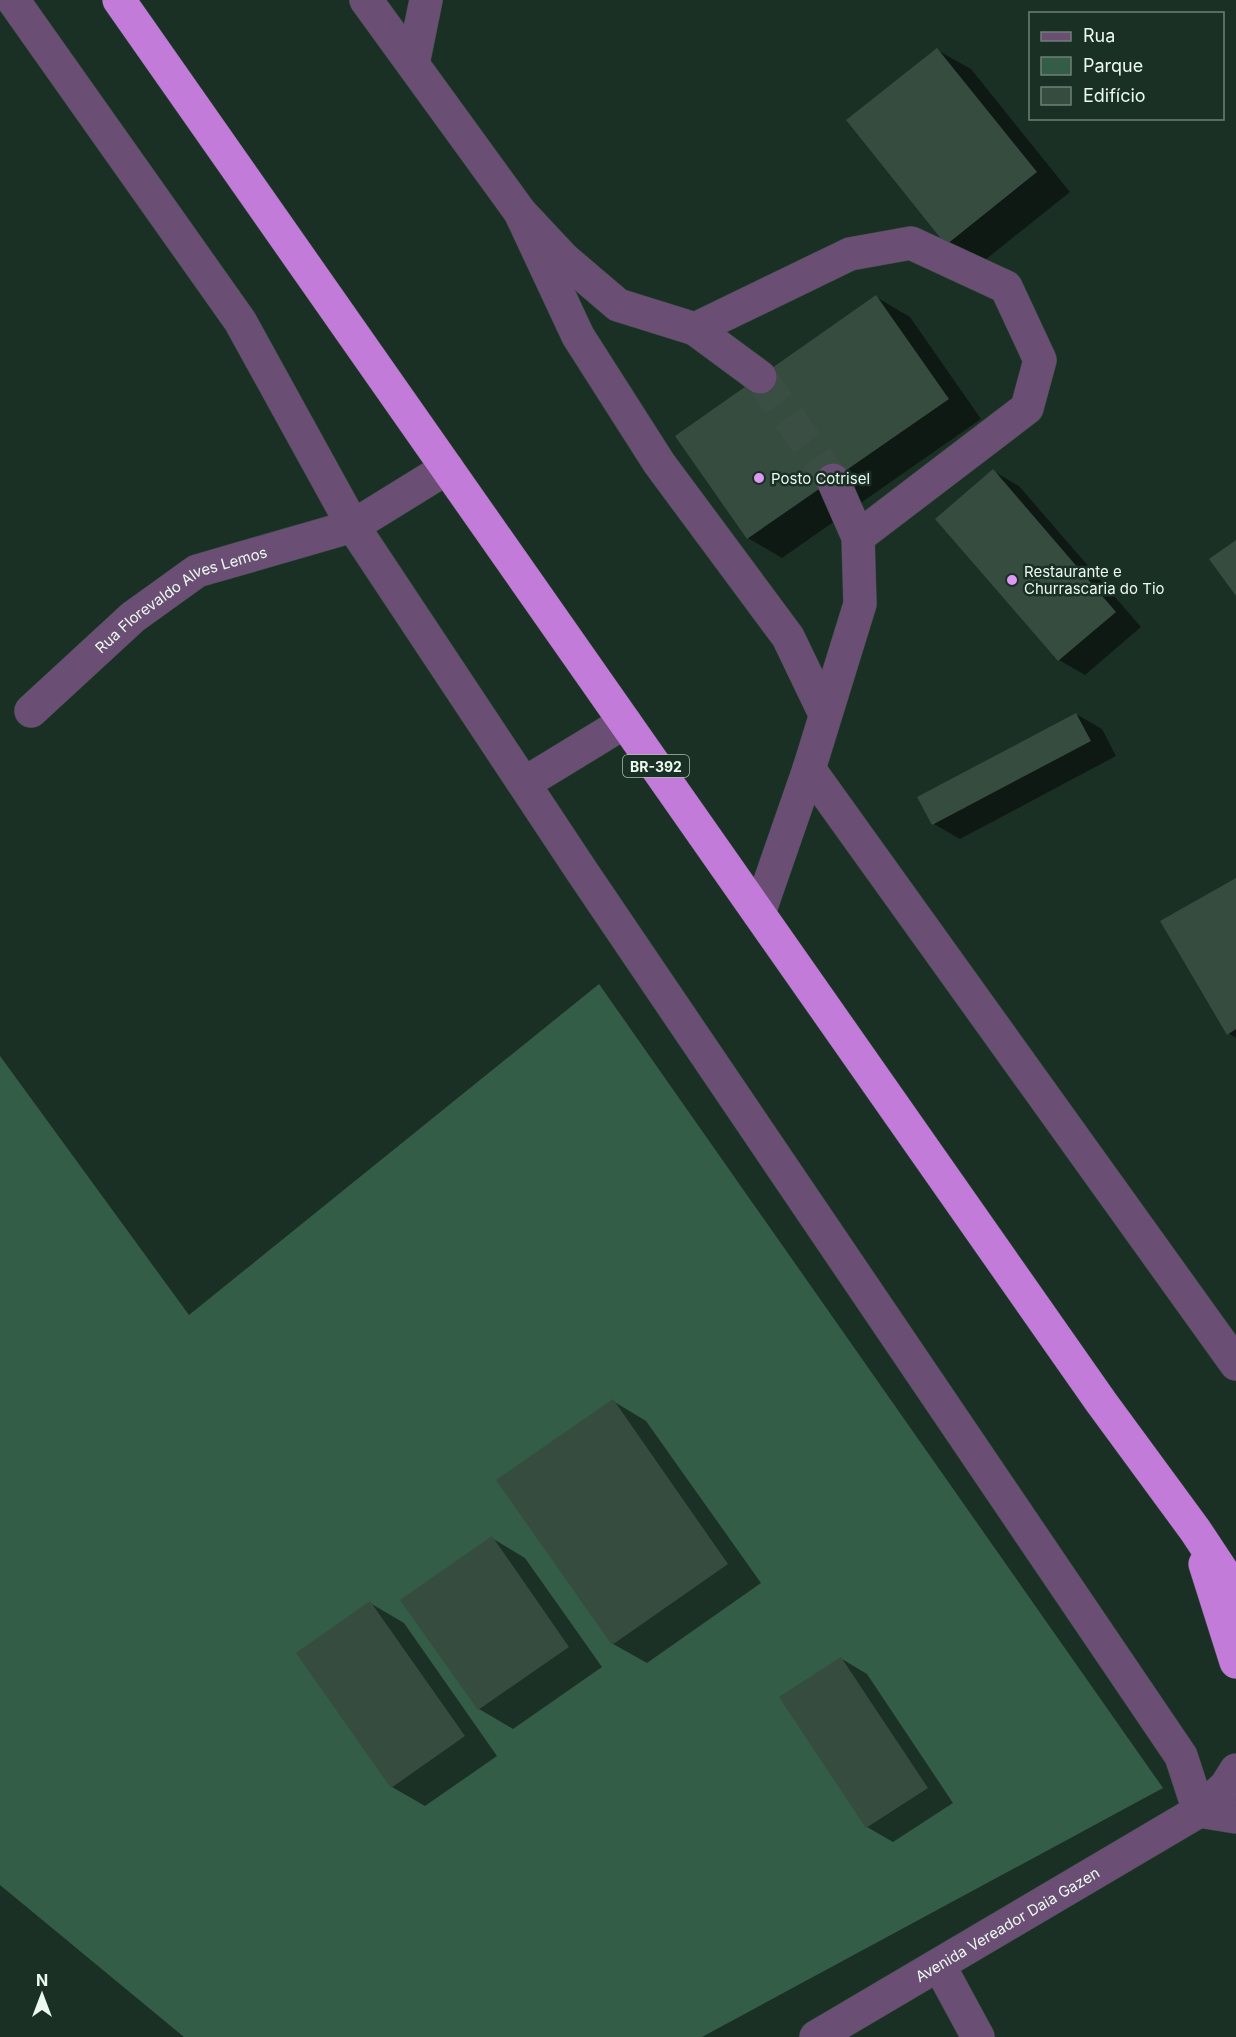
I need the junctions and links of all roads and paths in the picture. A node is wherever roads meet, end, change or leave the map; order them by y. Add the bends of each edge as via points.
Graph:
1 (13, 0) edge
2 (120, 0) edge
3 (366, 0) edge
4 (426, 0) edge
5 (414, 64) junction
6 (520, 212) junction
7 (696, 329) junction
8 (760, 377) tunnel mouth
9 (447, 468) junction
10 (833, 480) tunnel mouth
11 (353, 526) junction
12 (858, 537) junction
13 (32, 711) dead end
14 (825, 714) junction
15 (625, 722) junction
16 (809, 769) junction
17 (525, 783) junction
18 (759, 913) junction
19 (1236, 1364) edge
20 (1195, 1530) junction
21 (1236, 1557) edge
22 (1236, 1592) edge
23 (1236, 1662) edge
24 (1236, 1770) edge
25 (1199, 1811) junction
26 (1236, 1817) edge
27 (939, 1965) junction
28 (816, 2037) edge
29 (978, 2037) edge

1 - 11 street via 240,321
2 - 9 highway, BR-392
3 - 5 street
4 - 5 street
5 - 6 street
6 - 7 street via 564,260 618,305
6 - 14 street via 578,336 658,463 788,638
7 - 8 street
7 - 12 street via 850,254 911,243 1006,287 1040,360 1027,408
9 - 11 street, Rua Florevaldo Alves Lemos
9 - 15 highway, BR-392
10 - 12 street
11 - 13 street, Rua Florevaldo Alves Lemos via 197,572 133,617
11 - 17 street
12 - 14 street via 860,604
14 - 16 street
15 - 17 street
15 - 18 highway, BR-392
16 - 18 street
16 - 19 street
17 - 25 street via 1181,1756
18 - 20 highway, BR-392
20 - 21 highway
20 - 22 highway, BR-392
20 - 23 highway
24 - 25 street, Avenida Vereador Daia Gazen via 1226,1786
25 - 26 street
25 - 27 street, Avenida Vereador Daia Gazen
27 - 28 street, Avenida Vereador Daia Gazen
27 - 29 street

